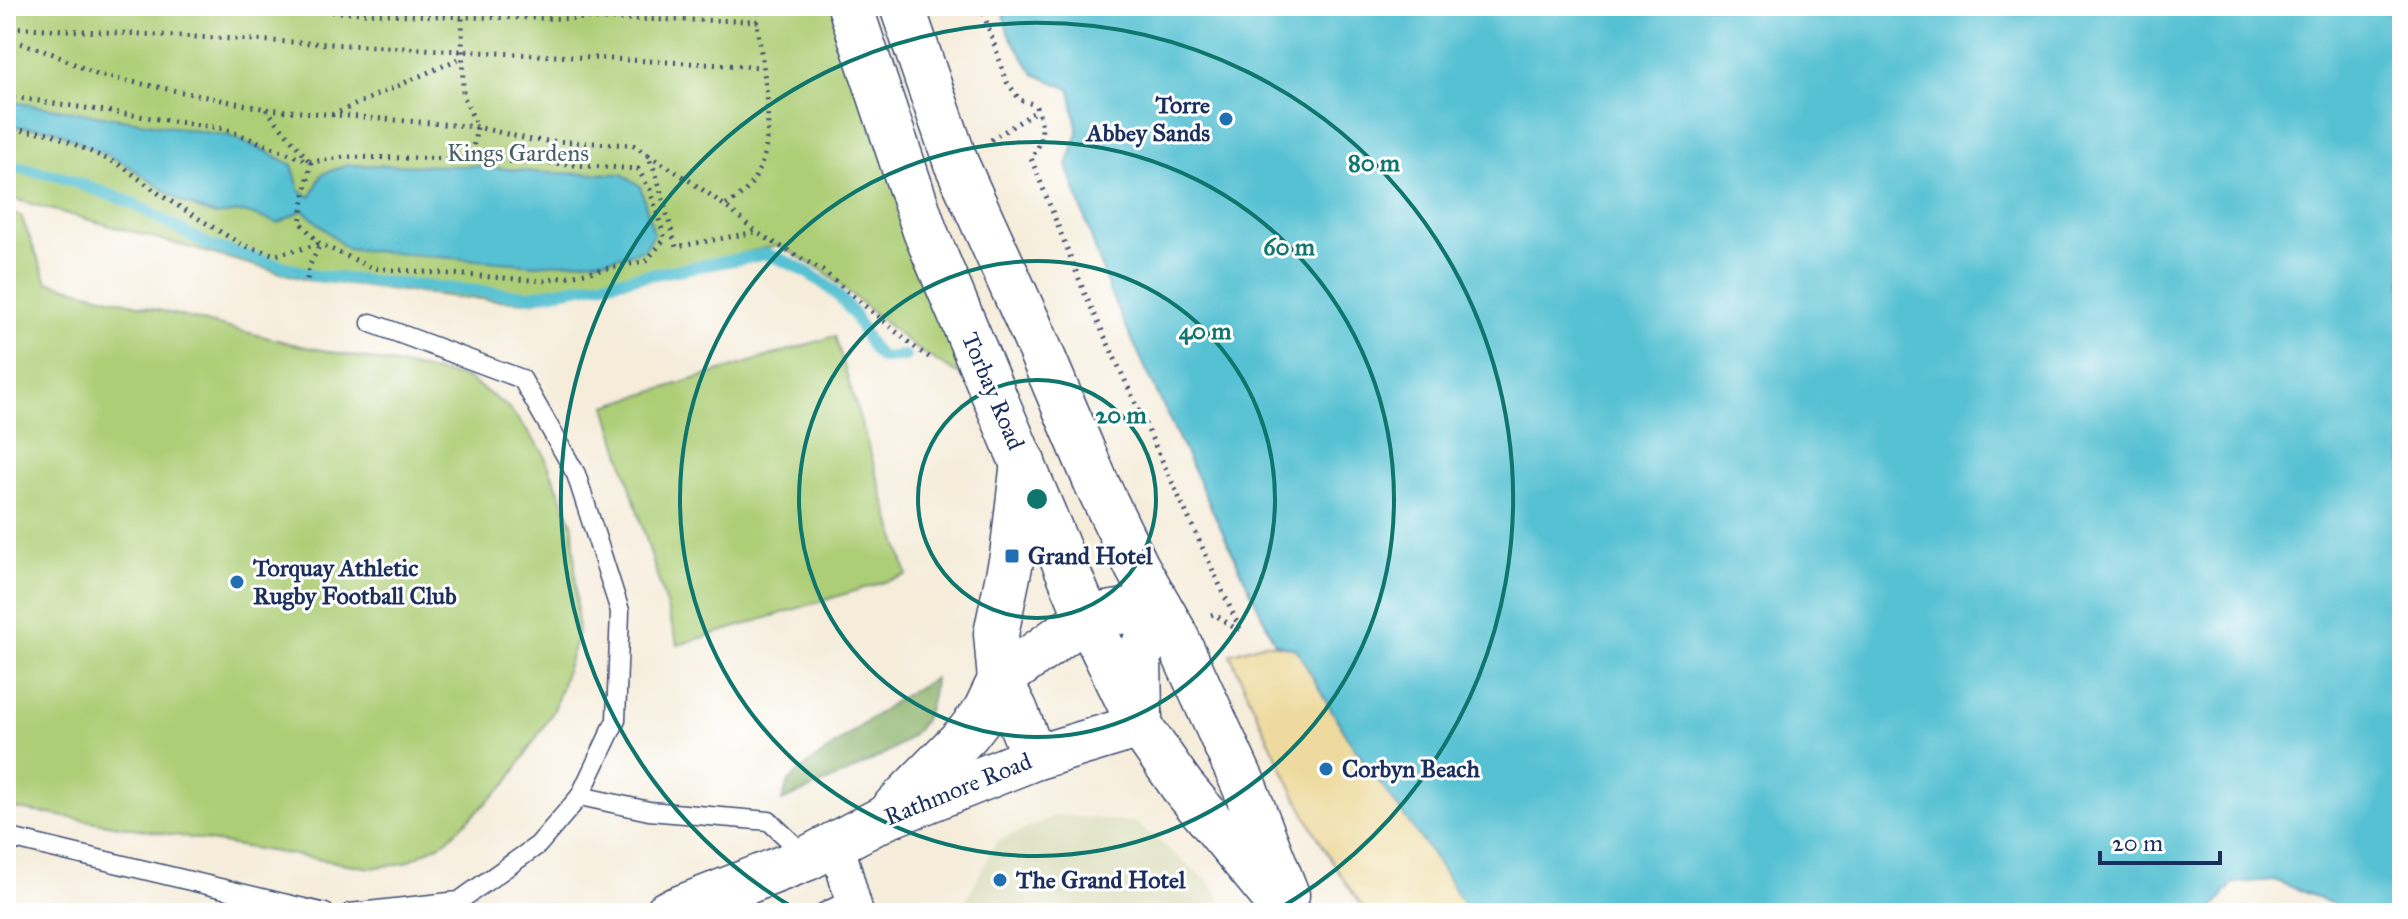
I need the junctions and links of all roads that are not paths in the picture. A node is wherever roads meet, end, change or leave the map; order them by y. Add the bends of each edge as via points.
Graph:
1 (850, 6) edge
2 (902, 6) edge
3 (371, 323) dead end
4 (1023, 460) junction
5 (1159, 606) junction
6 (1087, 617) junction
7 (1000, 680) junction
8 (1140, 726) junction
9 (1034, 758) junction
10 (580, 796) junction
11 (884, 818) junction
12 (6, 837) edge
13 (822, 850) junction
14 (843, 908) edge
15 (325, 913) edge
16 (350, 913) edge
17 (667, 913) edge
18 (1287, 913) edge
19 (1294, 913) edge

1 - 4 main road, Torbay Road via 925,231
2 - 5 main road via 956,163 1096,482
3 - 10 lane via 522,379 576,474 620,611 616,720
4 - 6 main road, Torbay Road
4 - 7 main road via 996,634
5 - 6 main road
5 - 8 main road via 1139,658
5 - 19 main road via 1243,783
6 - 7 main road
6 - 8 main road, Torbay Road
7 - 9 main road
7 - 11 main road via 968,733
8 - 9 main road, Rathmore Road
8 - 18 main road, Torbay Road via 1182,786
9 - 11 main road, Rathmore Road
10 - 13 lane via 649,811 769,821
10 - 16 lane via 538,845 459,901
11 - 13 main road, Rathmore Road
12 - 15 lane
13 - 14 street
13 - 17 main road, Rathmore Road

